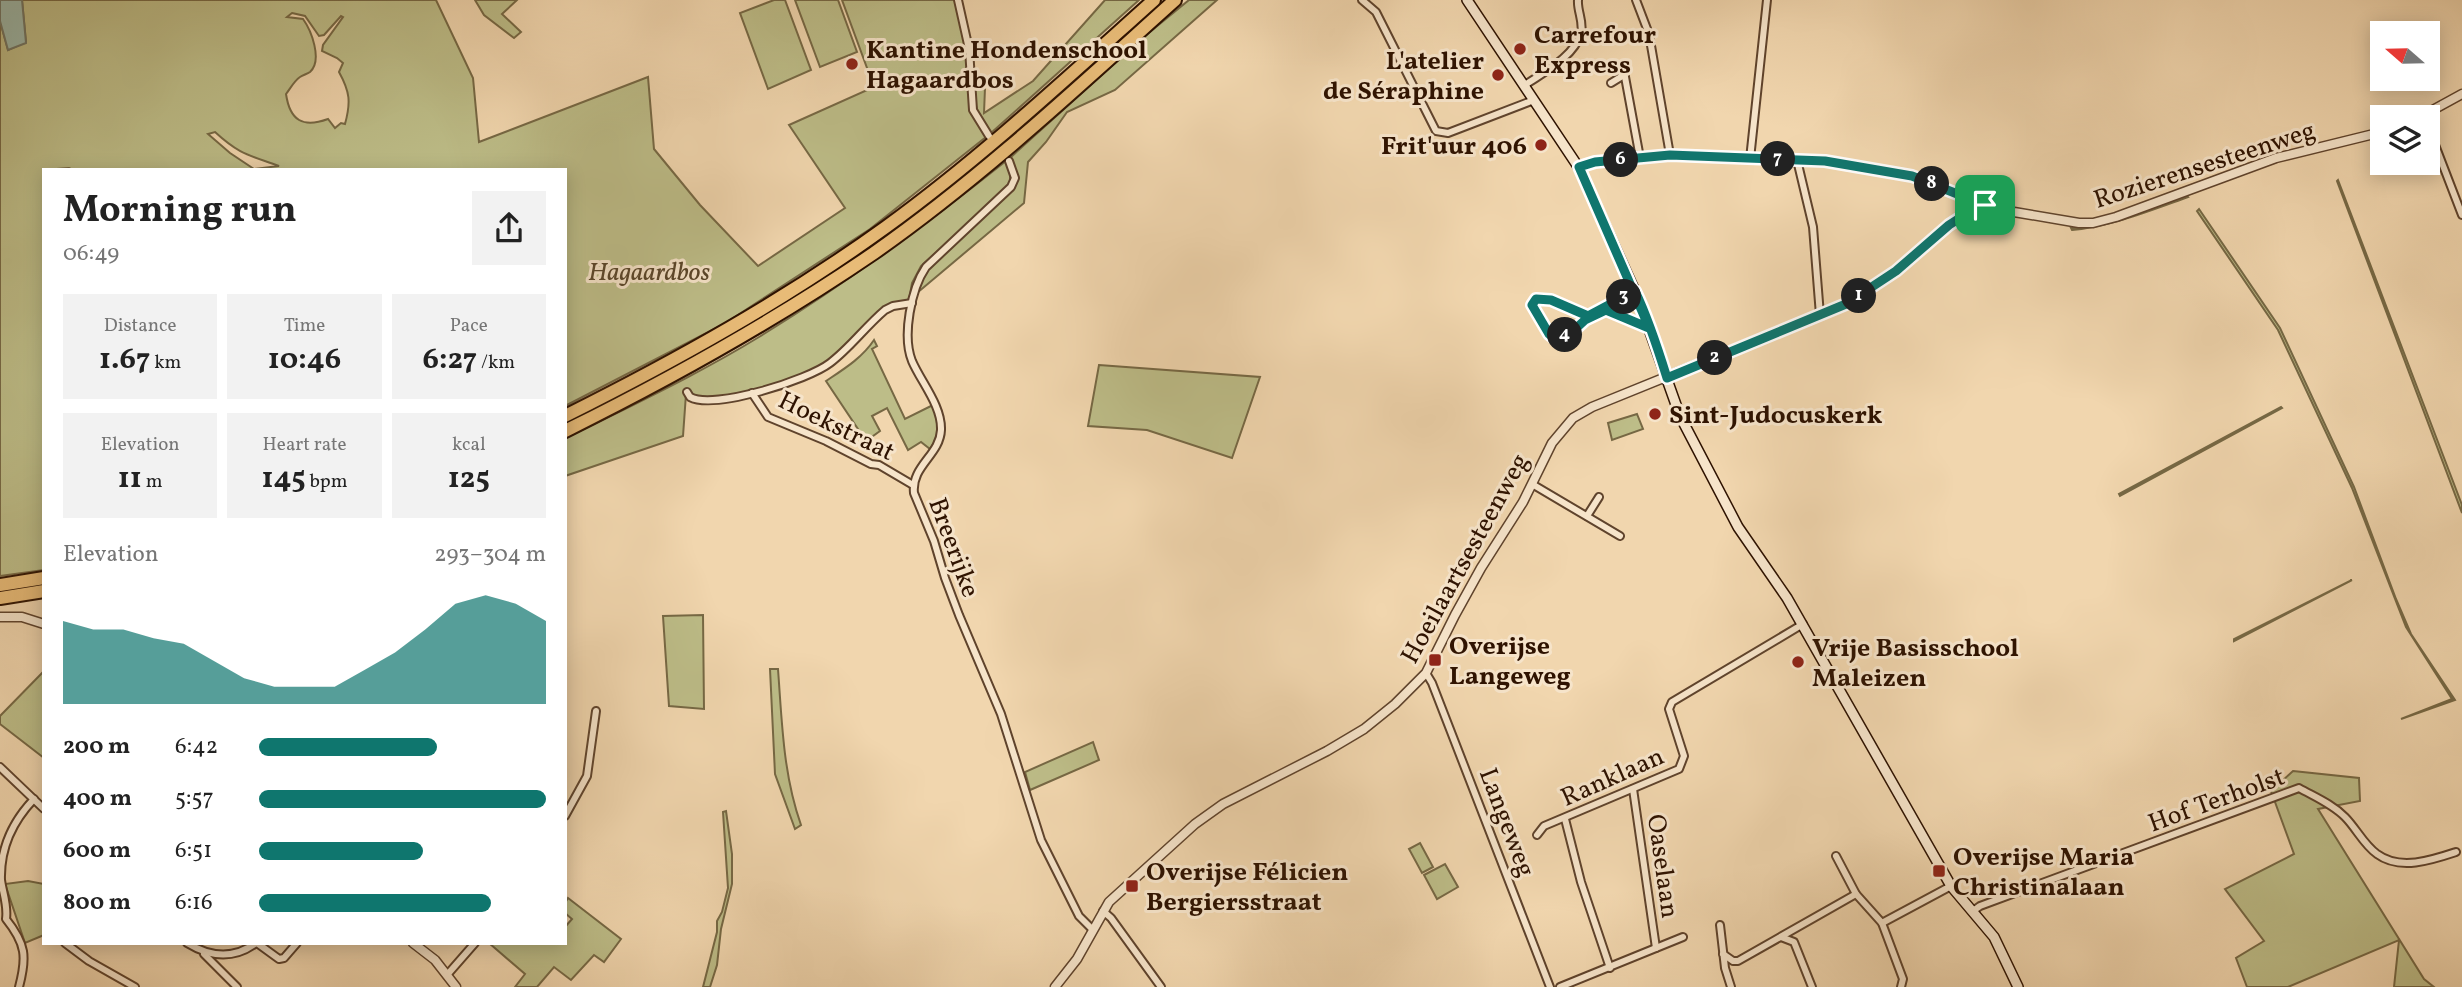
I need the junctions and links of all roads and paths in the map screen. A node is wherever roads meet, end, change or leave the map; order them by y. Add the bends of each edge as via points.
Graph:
1 (958, 0) edge
2 (1154, 0) edge
3 (1175, 0) edge
4 (1185, 0) edge
5 (1362, 0) edge
6 (1467, 0) edge
7 (1578, 0) edge
8 (1636, 0) edge
9 (1768, 0) edge
10 (1155, 18) junction
11 (1623, 66) dead end
12 (1624, 75) junction
13 (1611, 83) dead end
14 (1525, 85) junction
15 (2462, 94) edge
16 (1534, 100) junction
17 (2440, 108) edge
18 (2370, 135) edge
19 (989, 136) dead end
20 (1670, 155) junction
21 (1640, 158) junction
22 (1750, 159) junction
23 (2440, 159) edge
24 (1797, 160) junction
25 (1009, 161) dead end
26 (1579, 167) junction
27 (1985, 205) junction
28 (2462, 215) edge
29 (1635, 291) junction
30 (912, 303) junction
31 (1820, 315) junction
32 (1649, 328) junction
33 (1667, 378) junction
34 (687, 392) dead end
35 (752, 393) junction
36 (567, 415) edge
37 (567, 429) edge
38 (1532, 484) junction
39 (913, 485) junction
40 (1599, 496) dead end
41 (1587, 516) junction
42 (1620, 536) dead end
43 (42, 578) edge
44 (0, 584) edge
45 (42, 591) edge
46 (0, 598) edge
47 (0, 617) edge
48 (42, 623) edge
49 (1803, 624) junction
50 (1426, 673) junction
51 (596, 711) dead end
52 (0, 766) edge
53 (1633, 789) junction
54 (34, 799) junction
55 (42, 807) edge
56 (567, 812) edge
57 (1565, 819) junction
58 (1537, 835) dead end
59 (2456, 852) dead end
60 (1836, 856) dead end
61 (1951, 886) junction
62 (1856, 894) junction
63 (1103, 911) junction
64 (1973, 911) junction
65 (3, 920) edge
66 (1882, 923) junction
67 (1720, 925) dead end
68 (1797, 928) junction
69 (1093, 930) junction
70 (1683, 937) dead end
71 (1781, 937) junction
72 (1794, 943) junction
73 (67, 945) edge
74 (190, 945) edge
75 (252, 945) edge
76 (260, 945) edge
77 (295, 945) edge
78 (416, 945) edge
79 (473, 945) edge
80 (1656, 948) junction
81 (202, 953) junction
82 (1723, 954) junction
83 (229, 955) junction
84 (1738, 961) junction
85 (1610, 968) junction
86 (222, 973) junction
87 (447, 975) junction
88 (1727, 976) junction
89 (19, 987) edge
90 (135, 987) edge
91 (236, 987) edge
92 (456, 987) edge
93 (1055, 987) edge
94 (1161, 987) edge
95 (1550, 987) edge
96 (1560, 987) edge
97 (1731, 987) edge
98 (1812, 987) edge
99 (1901, 987) edge
100 (2018, 987) edge

1 - 19 street via 969,49 973,110
2 - 36 highway via 1017,122 886,227 709,342
3 - 10 highway
4 - 10 highway
5 - 16 street via 1376,12 1436,131 1448,133
6 - 14 main road
7 - 14 street via 1580,36 1567,55
8 - 20 street via 1649,34
9 - 22 street
10 - 37 highway via 1022,136 876,251 711,356
11 - 12 street
12 - 13 street
12 - 21 street
14 - 16 main road
15 - 17 street
16 - 26 main road
18 - 27 street, Rozierensesteenweg via 2276,159 2093,223
20 - 21 street, Rozierensesteenweg
20 - 22 street, Rozierensesteenweg
21 - 26 street, Rozierensesteenweg
22 - 24 street, Rozierensesteenweg
23 - 28 street
24 - 27 street, Rozierensesteenweg via 1898,173
24 - 31 street via 1813,227
25 - 30 street, Breerijke via 1015,178 1011,187 926,267
26 - 29 main road
27 - 31 street via 1949,225 1896,271 1846,304
29 - 32 main road
29 - 32 street via 1588,316 1544,298 1532,305 1554,338 1571,333 1606,310
30 - 35 street, Hoekstraat via 885,310 818,370
30 - 39 street, Breerijke via 909,352 941,431
31 - 33 street
32 - 33 main road
33 - 38 street, Hoeilaartsesteenweg via 1573,418 1552,443
33 - 49 main road via 1686,429 1738,527
34 - 35 street, Hoekstraat via 704,402
35 - 39 street, Hoekstraat via 768,417 879,465
38 - 41 street
38 - 50 street, Hoeilaartsesteenweg
39 - 69 street, Breerijke via 954,603 1001,713 1041,840 1080,919
40 - 41 street
41 - 42 street
43 - 44 highway
45 - 46 highway
47 - 48 street
49 - 53 street, Ranklaan via 1672,702 1669,709 1684,756 1682,766
49 - 61 main road
50 - 63 street, Hoeilaartsesteenweg via 1364,729 1223,804 1195,824
50 - 95 street, Langeweg
51 - 56 street via 587,776
52 - 54 street
53 - 57 street, Ranklaan
53 - 80 street, Oaselaan
54 - 55 street
54 - 65 street via 17,818 2,855 1,881 8,908
57 - 58 street, Ranklaan via 1544,826
57 - 85 street
59 - 64 street, Hof Terholst via 2410,863 2392,862 2376,854 2330,805 2299,788
60 - 62 street
61 - 64 main road
61 - 66 street
62 - 66 street
62 - 68 street
63 - 69 street, Hoeilaartsesteenweg
63 - 94 street
64 - 100 main road via 1994,937
65 - 89 street via 15,931 24,951
66 - 99 street via 1903,979
67 - 82 street
68 - 71 street
68 - 72 street
69 - 93 street, Hoeilaartsesteenweg
70 - 80 street
71 - 72 street
71 - 84 street
72 - 98 street
73 - 90 street
74 - 81 street
75 - 83 street
76 - 77 street via 279,960
78 - 87 street
79 - 87 street
80 - 85 street
81 - 83 street
81 - 86 street
82 - 84 street
82 - 88 street
83 - 86 street
84 - 88 street
85 - 96 street
86 - 91 street
87 - 92 street
88 - 97 street

